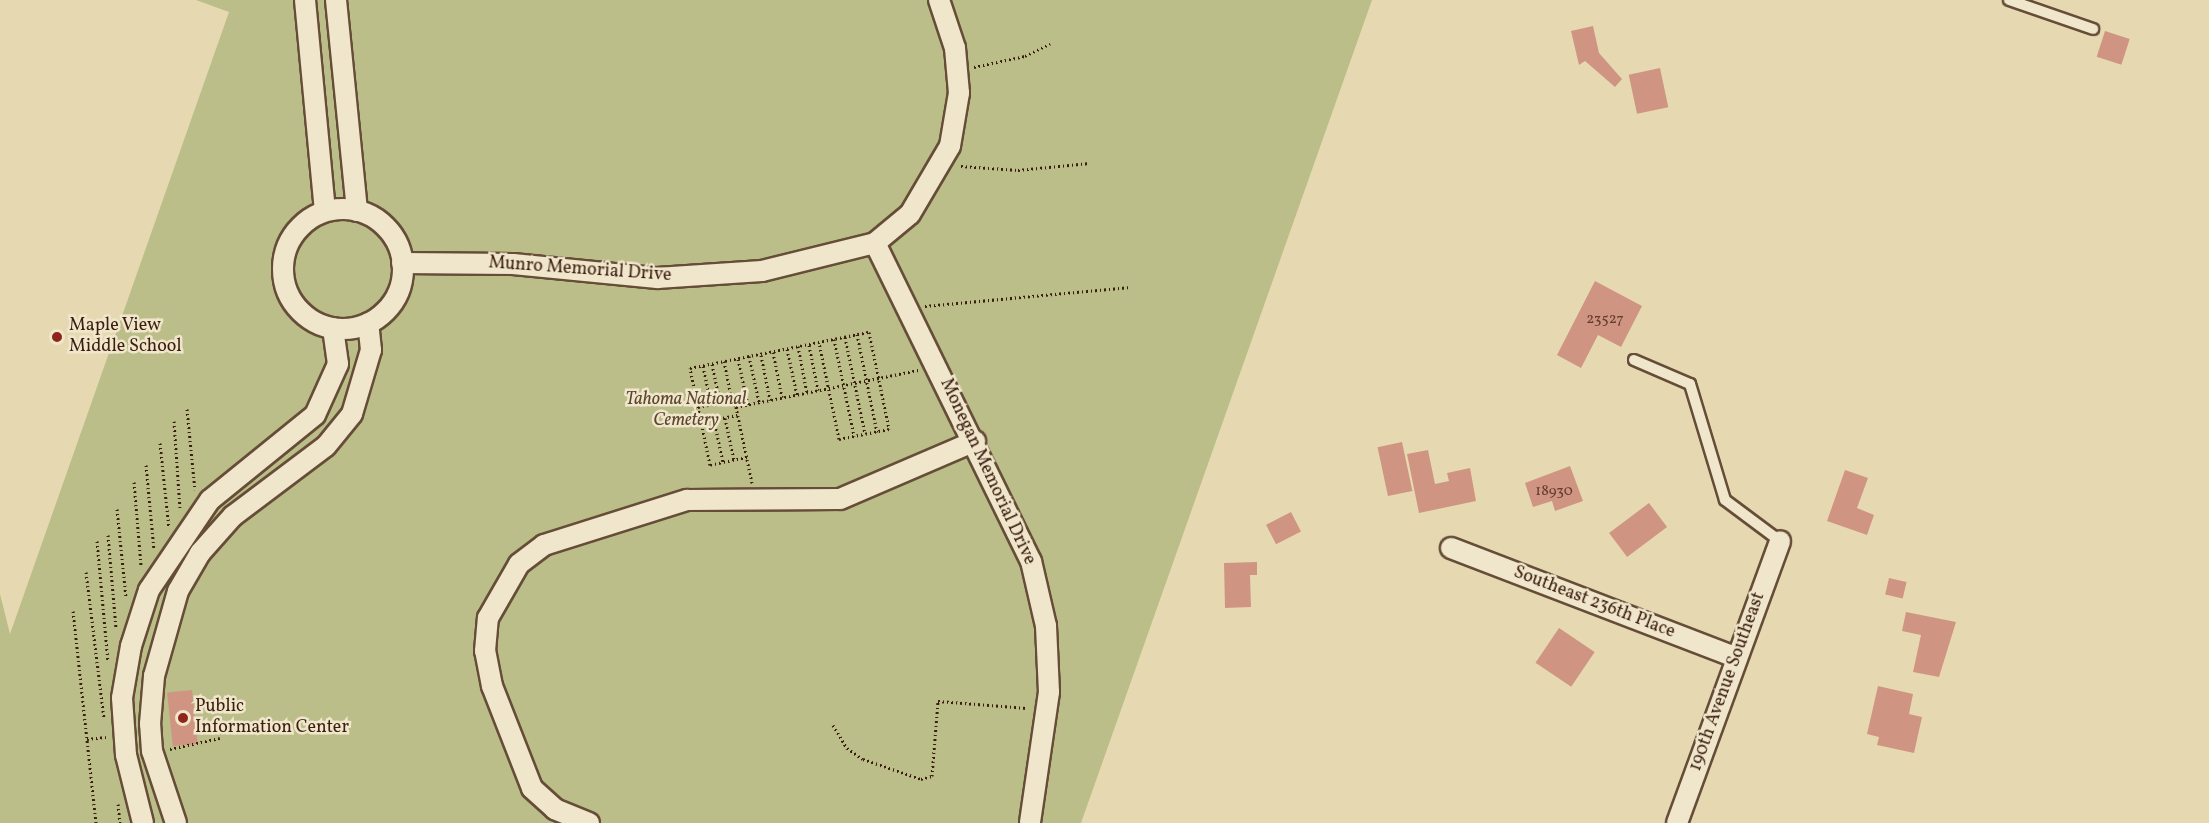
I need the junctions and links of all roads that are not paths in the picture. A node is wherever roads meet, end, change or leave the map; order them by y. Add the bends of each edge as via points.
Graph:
1 (305, 0) edge
2 (336, 0) edge
3 (939, 0) edge
4 (2009, 0) edge
5 (2093, 29) dead end
6 (326, 211) junction
7 (357, 211) junction
8 (875, 243) junction
9 (402, 263) junction
10 (368, 323) junction
11 (333, 328) junction
12 (1634, 360) dead end
13 (975, 441) junction
14 (1780, 541) joint
15 (1451, 548) dead end
16 (1737, 658) junction
17 (143, 823) edge
18 (176, 823) edge
19 (589, 823) edge
20 (1030, 823) edge
21 (1677, 823) edge

1 - 6 street
2 - 7 street
3 - 8 street, Munro Memorial Drive via 959,93 941,164 910,214
4 - 5 lane
6 - 7 street
6 - 11 street via 298,228 284,257 283,273 293,303 318,324
7 - 9 street via 391,234
8 - 9 street, Munro Memorial Drive via 762,271 657,278 513,264
8 - 13 street, Monegan Memorial Drive
9 - 10 street via 394,299
10 - 11 street
10 - 18 street via 371,350 352,414 326,446 233,516 200,553 178,591 153,676 150,724 152,751
11 - 17 street via 338,364 315,415 198,515 149,574 122,698 126,755
12 - 14 lane via 1690,384 1725,500
13 - 19 street via 840,499 687,500 544,545 519,564 501,588 488,618 485,651 492,686 532,788 555,809
13 - 20 street, Monegan Memorial Drive via 1031,561 1046,626 1047,710
14 - 16 street, 190th Avenue Southeast
15 - 16 street, Southeast 236th Place
16 - 21 street, 190th Avenue Southeast

